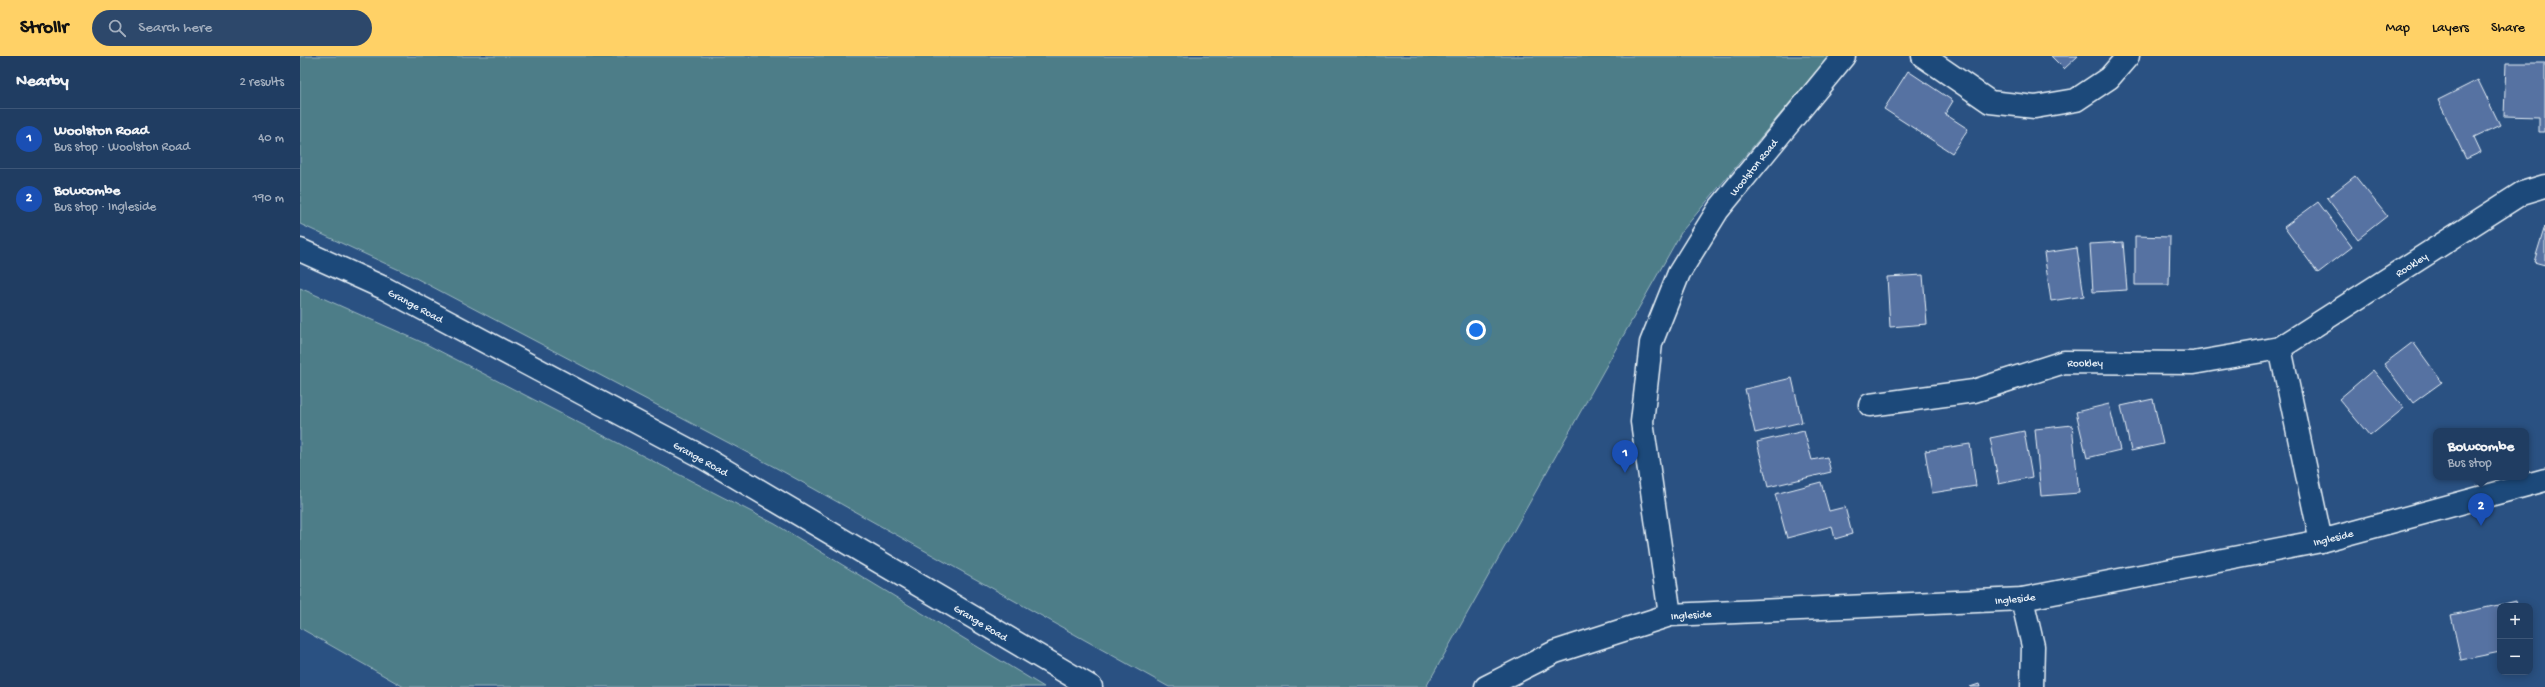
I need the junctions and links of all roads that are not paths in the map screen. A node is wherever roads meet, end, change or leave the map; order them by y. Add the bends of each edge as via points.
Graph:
1 (1844, 56) edge
2 (1923, 56) edge
3 (2128, 56) edge
4 (2545, 186) edge
5 (300, 250) edge
6 (2280, 348) junction
7 (1870, 405) dead end
8 (2545, 480) edge
9 (2321, 541) junction
10 (2022, 599) junction
11 (1670, 615) junction
12 (1091, 687) edge
13 (1486, 687) edge
14 (2032, 687) edge

1 - 11 street, Woolston Road via 1718,210 1679,273 1651,343 1642,422
2 - 3 street via 1990,102 2035,108 2076,100 2109,78
4 - 6 street, Rookley via 2522,193
5 - 12 street, Grange Road via 384,288 704,458
6 - 7 street, Rookley via 2194,363 2064,362 1974,391
6 - 9 street
8 - 9 street, Ingleside
9 - 10 street, Ingleside
10 - 11 street, Ingleside
10 - 14 street via 2033,646
11 - 13 street, Ingleside via 1555,652

